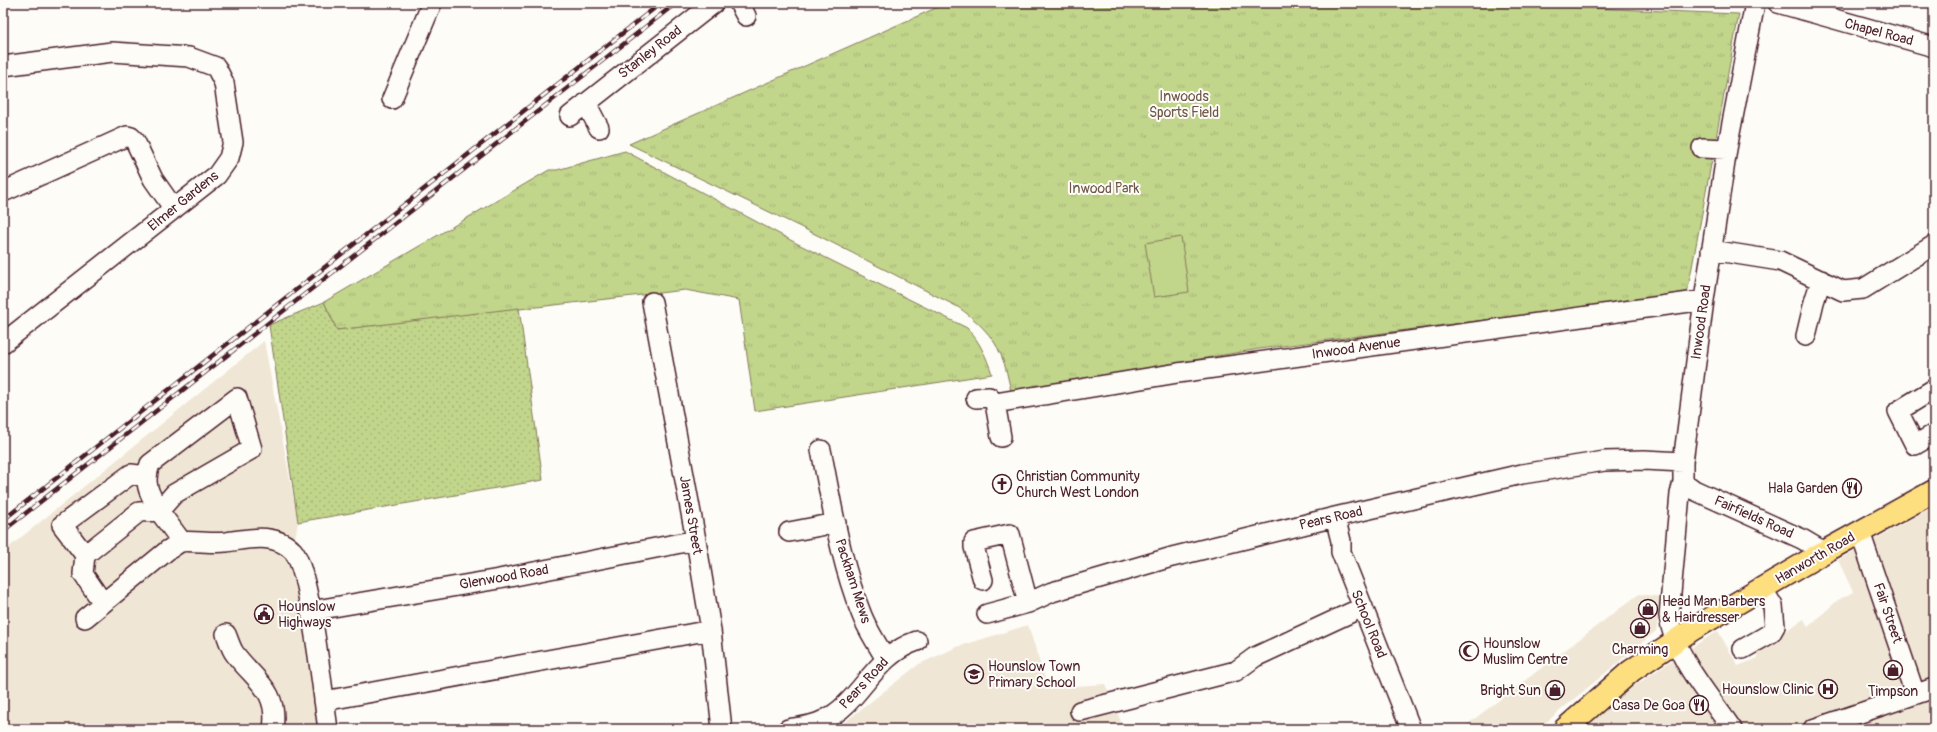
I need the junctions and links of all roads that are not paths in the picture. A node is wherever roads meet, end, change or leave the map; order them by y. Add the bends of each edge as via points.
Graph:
1 (432, 3) edge
2 (714, 3) edge
3 (1755, 3) edge
4 (1778, 3) edge
5 (1934, 47) edge
6 (3, 66) edge
7 (392, 99) dead end
8 (586, 103) junction
9 (570, 116) dead end
10 (599, 128) dead end
11 (1702, 148) dead end
12 (1727, 149) junction
13 (3, 192) edge
14 (174, 209) junction
15 (1934, 245) edge
16 (1711, 250) junction
17 (1821, 280) junction
18 (1704, 300) junction
19 (652, 302) dead end
20 (1806, 336) dead end
21 (3, 343) edge
22 (1934, 389) edge
23 (976, 398) dead end
24 (1002, 402) junction
25 (1934, 434) edge
26 (1001, 437) dead end
27 (821, 450) dead end
28 (1683, 462) junction
29 (146, 476) junction
30 (1683, 482) junction
31 (1934, 491) edge
32 (159, 511) junction
33 (1335, 517) junction
34 (836, 523) junction
35 (789, 532) dead end
36 (1860, 532) junction
37 (696, 540) junction
38 (182, 542) junction
39 (1824, 552) junction
40 (85, 555) junction
41 (983, 580) dead end
42 (1762, 588) junction
43 (103, 603) junction
44 (1028, 603) junction
45 (1363, 607) junction
46 (310, 611) junction
47 (987, 614) dead end
48 (85, 618) dead end
49 (711, 630) junction
50 (226, 634) dead end
51 (917, 641) dead end
52 (1675, 642) junction
53 (1742, 649) dead end
54 (886, 659) junction
55 (1934, 688) edge
56 (1915, 694) junction
57 (324, 702) junction
58 (1080, 711) dead end
59 (273, 729) edge
60 (328, 729) edge
61 (722, 729) edge
62 (788, 729) edge
63 (1411, 729) edge
64 (1565, 729) edge
65 (1732, 729) edge
66 (1813, 729) edge

1 - 7 street
2 - 8 street, Stanley Road
3 - 12 street, Inwood Road
4 - 5 street, Chapel Road
6 - 14 street, Elmer Gardens via 112,52 189,57 216,67 224,83 233,142 229,158 217,175
8 - 9 street, Stanley Road
8 - 10 street
11 - 12 street
12 - 16 street, Inwood Road
13 - 14 street via 131,136 153,179
14 - 21 street, Elmer Gardens
15 - 17 street via 1863,289 1843,291
16 - 17 street via 1780,261
16 - 18 street, Inwood Road
17 - 20 street
18 - 24 street, Inwood Avenue via 1186,372
18 - 28 street, Inwood Road
19 - 37 street, James Street
22 - 25 street via 1898,411 1915,445
23 - 24 street via 989,397
24 - 26 street
27 - 34 street, Packham Mews
28 - 30 street, Inwood Road
28 - 33 street, Pears Road via 1606,461 1522,474
29 - 32 street via 148,492
29 - 32 street via 150,464 237,398 252,448 174,494
29 - 40 street via 131,474 62,525
30 - 39 street, Fairfields Road via 1694,490 1802,539
30 - 52 street, Inwood Road via 1669,616
31 - 36 main road, Hanworth Road
32 - 38 street
32 - 40 street via 139,512
33 - 44 street, Pears Road via 1172,557 1052,592
33 - 45 street, School Road via 1341,552
34 - 35 street, Packham Mews
34 - 54 street, Packham Mews via 861,613
36 - 39 main road, Hanworth Road
36 - 56 street, Fair Street
37 - 46 street, Glenwood Road via 499,579
37 - 49 street, James Street
38 - 43 street via 168,550
38 - 46 street via 214,544 263,537 284,544 300,561
39 - 42 main road, Hanworth Road
40 - 43 street via 83,574
41 - 44 street via 974,542 1010,534
42 - 52 main road, Hanworth Road
42 - 53 street via 1773,606 1775,626 1771,633
43 - 48 street
44 - 47 street, Pears Road
45 - 58 street via 1255,657 1236,671
45 - 63 street, School Road
46 - 57 street
49 - 57 street
49 - 61 street, James Street
50 - 59 street via 234,654 262,683 272,700
51 - 54 street, Pears Road via 903,646
52 - 64 main road, Hanworth Road via 1631,671
52 - 65 street, Inwood Road via 1681,656
54 - 62 street, Pears Road via 837,712 825,720
55 - 56 street
56 - 66 street
57 - 60 street

